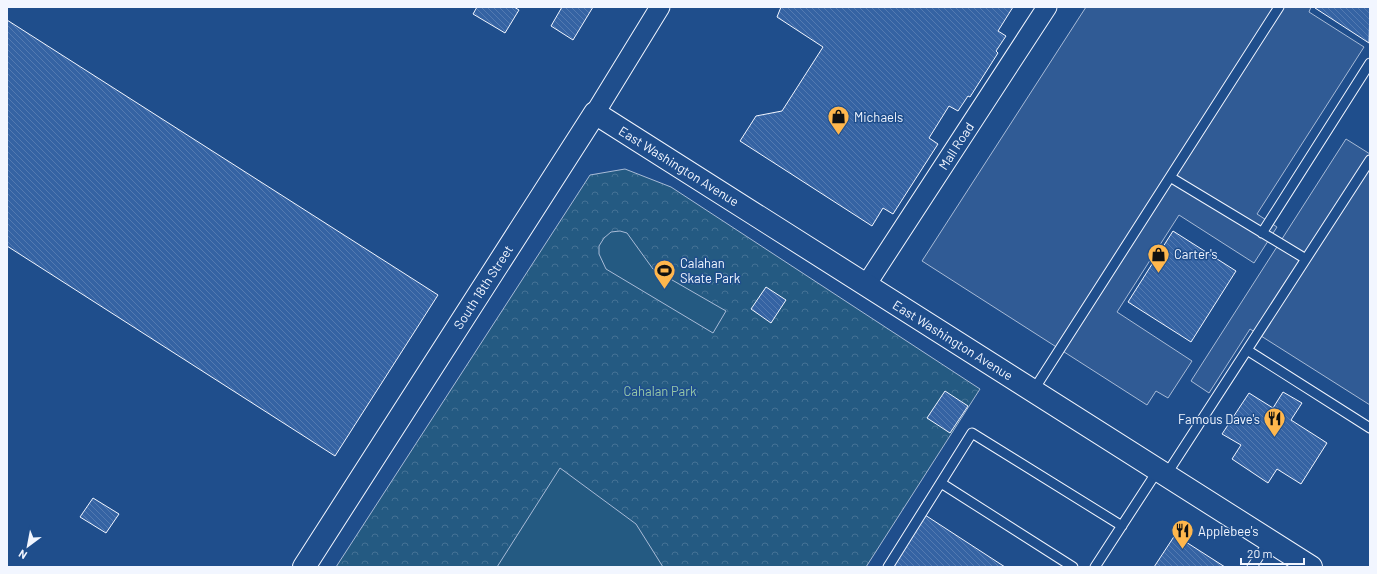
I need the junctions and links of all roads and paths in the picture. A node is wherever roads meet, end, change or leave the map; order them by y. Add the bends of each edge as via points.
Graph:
1 (660, 7) edge
2 (1047, 7) edge
3 (1278, 7) edge
4 (1370, 63) edge
5 (595, 113) junction
6 (1370, 160) edge
7 (1170, 177) junction
8 (1262, 233) junction
9 (1306, 259) junction
10 (866, 284) junction
11 (1248, 350) junction
12 (1033, 391) junction
13 (1370, 428) edge
14 (1162, 473) junction
15 (941, 483) junction
16 (1122, 526) junction
17 (1269, 541) junction
18 (304, 567) edge
19 (888, 567) edge
20 (1073, 567) edge
21 (1095, 567) edge
22 (1252, 567) edge
23 (1310, 567) edge

1 - 5 street, South 18th Street
2 - 10 street, Mall Road
3 - 7 lane
4 - 8 lane
5 - 10 street, East Washington Avenue
5 - 18 street, South 18th Street
6 - 9 lane
7 - 8 lane
7 - 12 lane
8 - 9 lane
9 - 11 lane
10 - 12 street, East Washington Avenue
11 - 13 lane
11 - 14 lane
12 - 14 street, East Washington Avenue
14 - 16 lane
14 - 17 street, East Washington Avenue
15 - 16 lane via 972,433
15 - 19 lane
15 - 20 lane
16 - 21 lane
17 - 22 lane
17 - 23 street, East Washington Avenue

